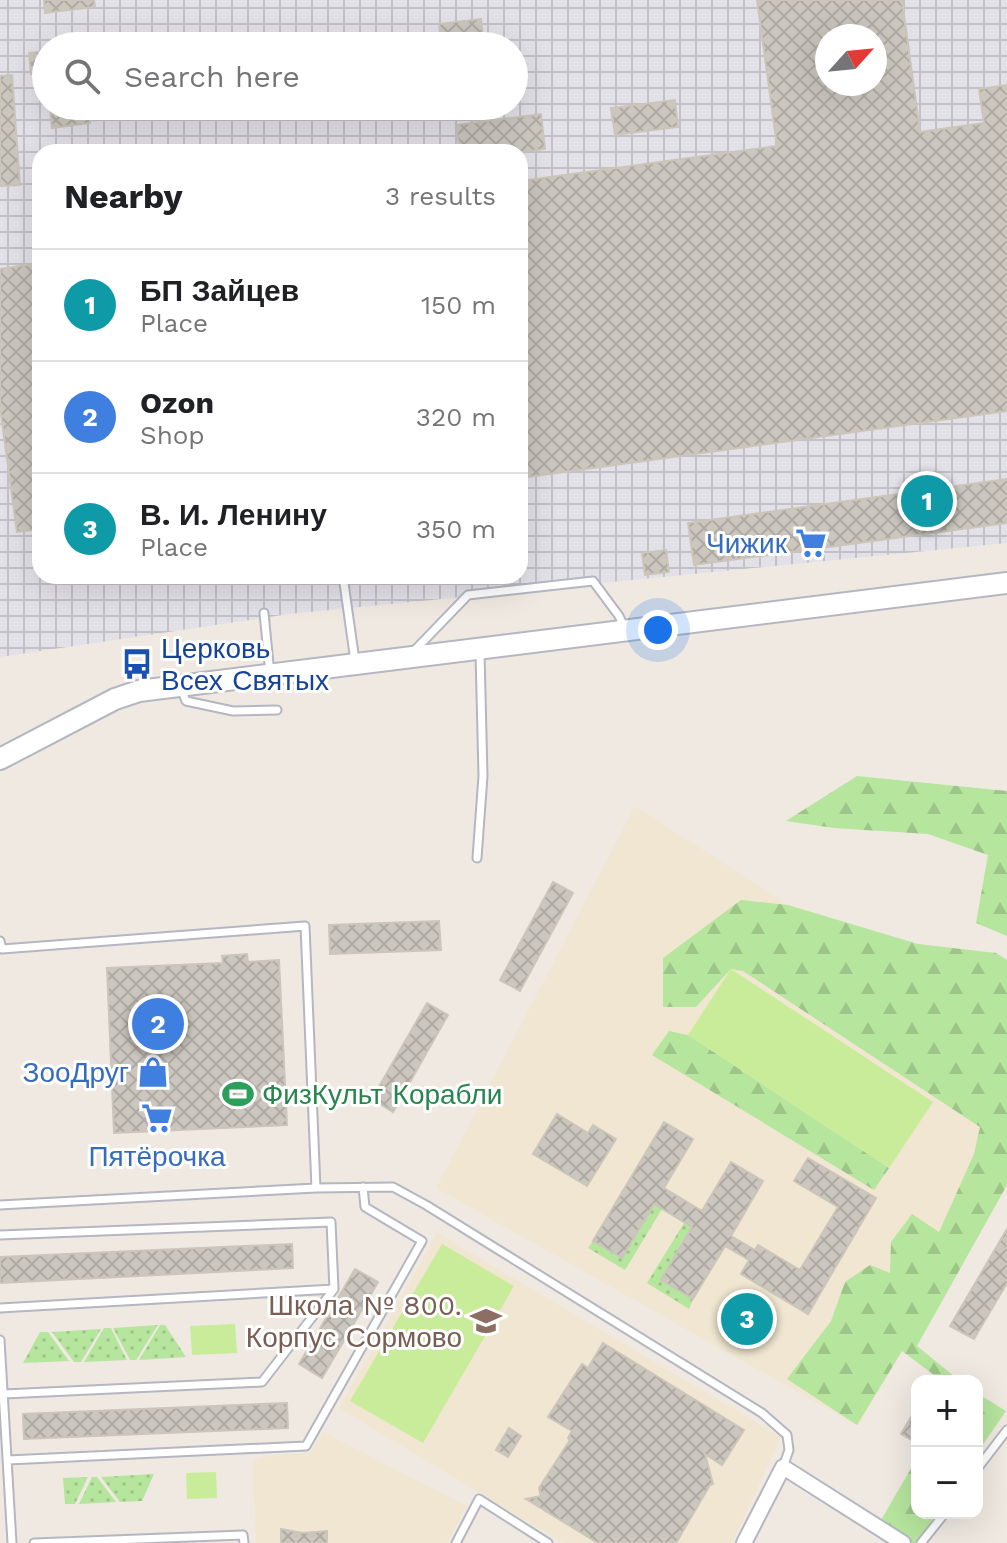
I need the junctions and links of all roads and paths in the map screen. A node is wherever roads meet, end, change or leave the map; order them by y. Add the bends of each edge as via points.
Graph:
1 (1007, 583) edge
2 (344, 584) edge
3 (264, 613) dead end
4 (626, 631) junction
5 (480, 650) junction
6 (406, 660) junction
7 (355, 666) junction
8 (270, 677) junction
9 (180, 687) junction
10 (277, 710) dead end
11 (0, 759) edge
12 (477, 858) dead end
13 (0, 941) edge
14 (363, 1187) junction
15 (316, 1188) junction
16 (0, 1205) edge
17 (0, 1235) edge
18 (334, 1289) junction
19 (0, 1308) edge
20 (0, 1340) edge
21 (4, 1394) junction
22 (1007, 1430) edge
23 (8, 1460) junction
24 (983, 1461) edge
25 (783, 1467) junction
26 (940, 1519) edge
27 (12, 1543) edge
28 (34, 1543) edge
29 (244, 1543) edge
30 (456, 1543) edge
31 (548, 1543) edge
32 (744, 1543) edge
33 (903, 1543) edge
34 (921, 1543) edge

1 - 4 street
2 - 7 lane
3 - 8 lane
4 - 5 street
4 - 6 lane via 593,581 468,595
5 - 6 street
5 - 12 lane via 483,776
6 - 7 street
7 - 8 street
8 - 9 street
9 - 10 lane via 186,701 233,711
9 - 11 street via 115,699
13 - 15 lane via 2,949 305,926
14 - 15 lane
14 - 23 lane via 365,1207 422,1241 306,1446
14 - 25 lane via 393,1187 426,1205 762,1413 787,1435
15 - 16 lane
17 - 18 lane via 331,1222
18 - 19 lane
18 - 21 lane via 262,1382
20 - 21 lane
21 - 23 lane
22 - 24 lane
23 - 27 lane
25 - 32 street
25 - 33 street
26 - 34 lane
28 - 29 lane via 243,1535
30 - 31 lane via 479,1499

